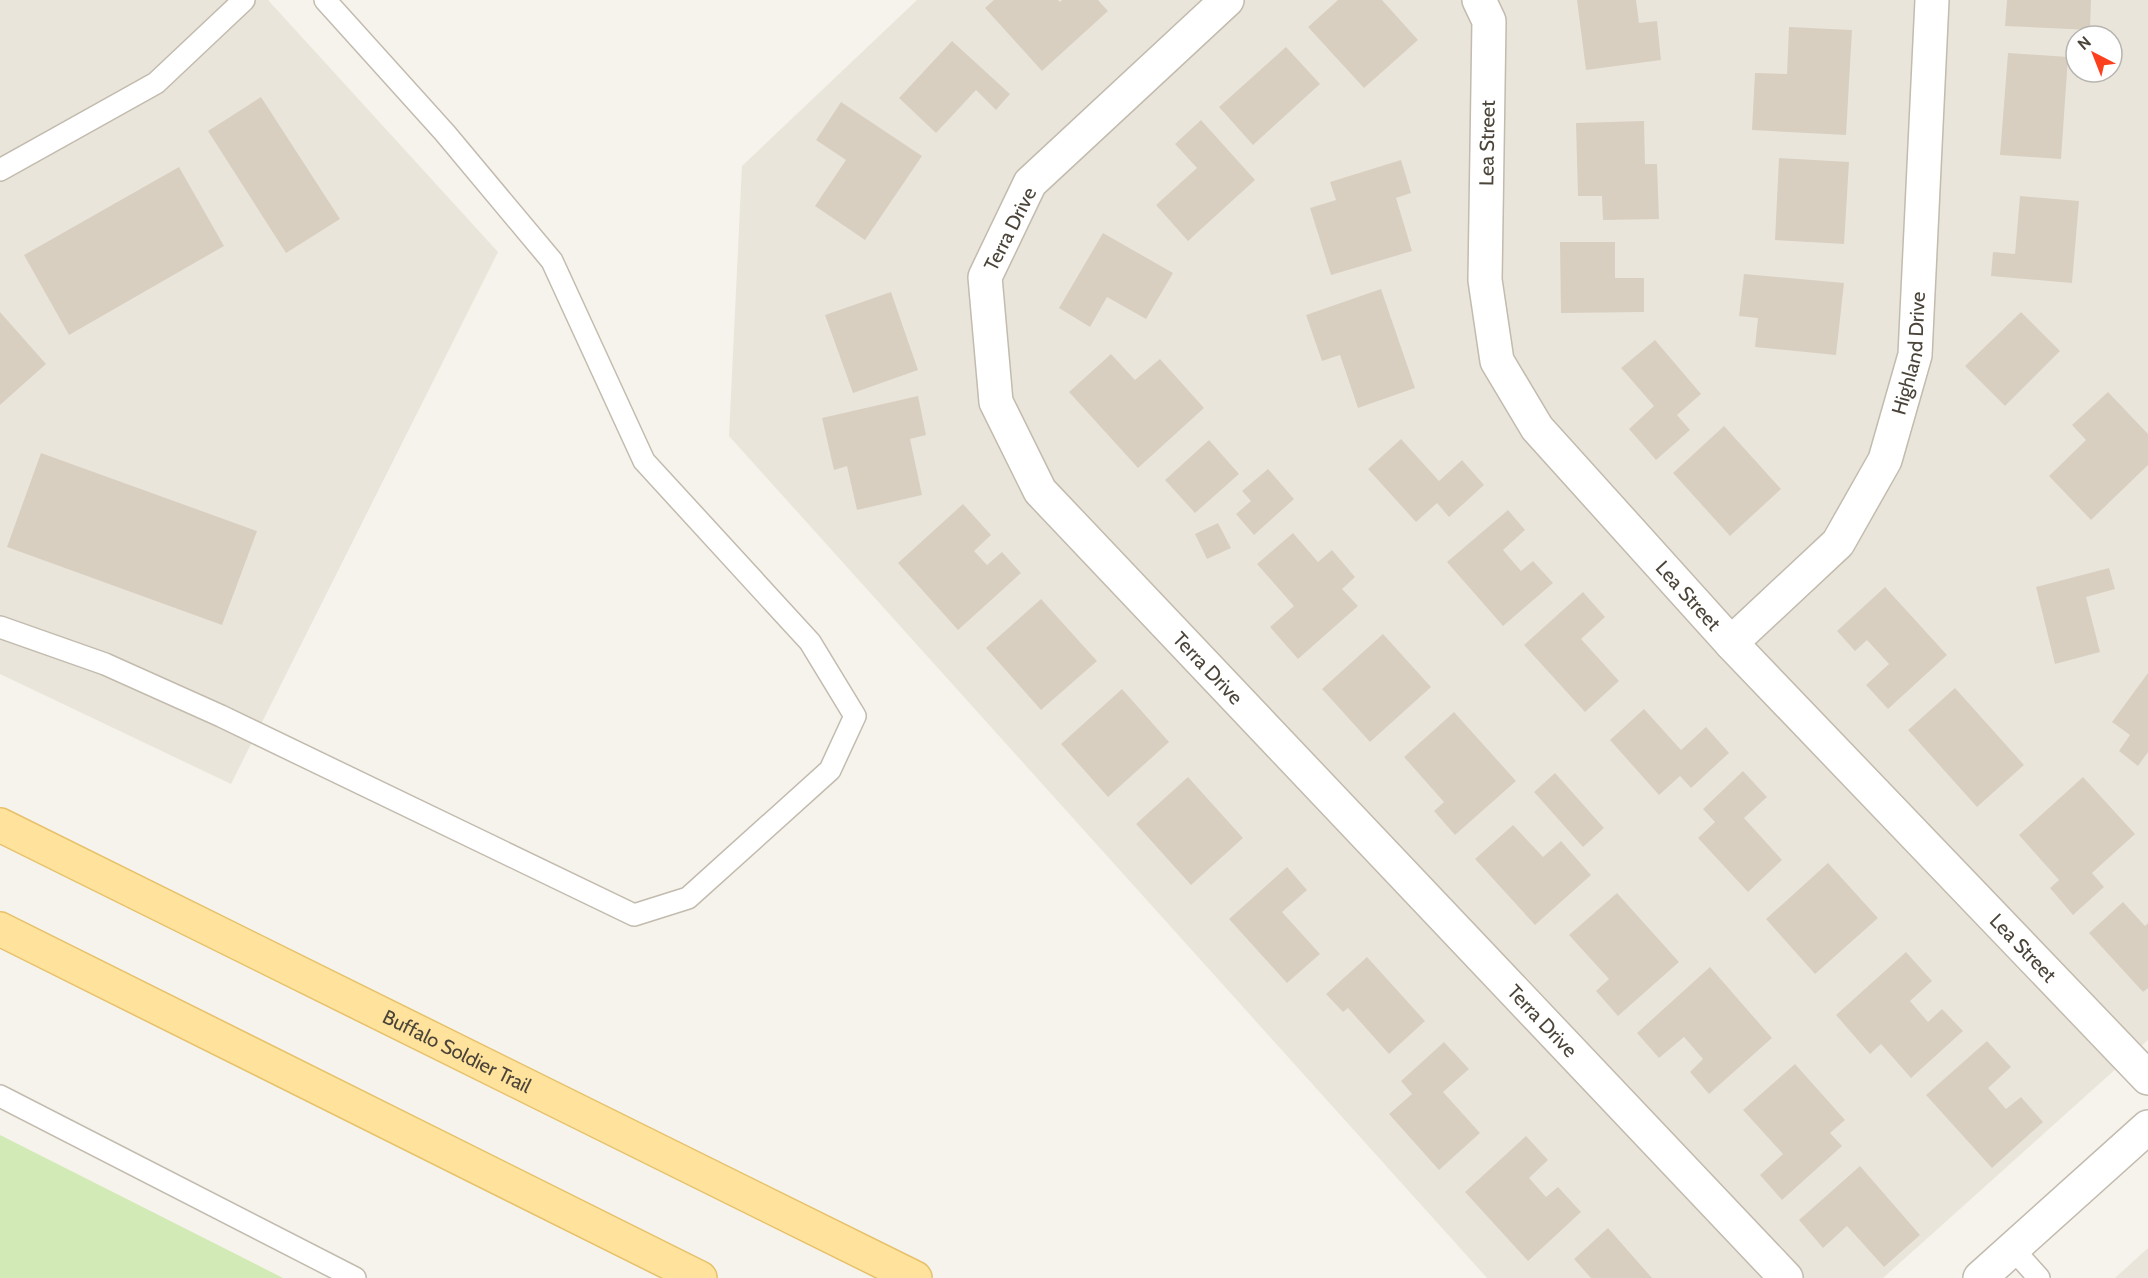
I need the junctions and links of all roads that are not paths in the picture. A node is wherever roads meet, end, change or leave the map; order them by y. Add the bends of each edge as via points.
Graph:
1 (244, 0) edge
2 (326, 0) edge
3 (1227, 0) edge
4 (1479, 0) edge
5 (1932, 0) edge
6 (0, 170) edge
7 (0, 627) edge
8 (1731, 643) junction
9 (0, 825) edge
10 (0, 929) edge
11 (2148, 1078) edge
12 (0, 1096) edge
13 (2148, 1127) edge
14 (2013, 1249) junction
15 (355, 1278) edge
16 (700, 1278) edge
17 (915, 1278) edge
18 (1786, 1278) edge
19 (1980, 1278) edge
20 (2039, 1278) edge

1 - 6 lane via 156,83
2 - 7 lane via 446,133 552,261 644,461 810,642 855,716 830,770 688,898 634,915 221,716 105,664
3 - 18 street, Terra Drive via 1030,183 985,277 996,402 1040,491
4 - 8 street, Lea Street via 1489,21 1485,280 1497,361 1537,428
5 - 8 street, Highland Drive via 1915,355 1885,460 1838,543
8 - 11 street, Lea Street
9 - 17 main road, Buffalo Soldier Trail
10 - 16 main road
12 - 15 lane
13 - 14 street
14 - 19 street
14 - 20 lane

